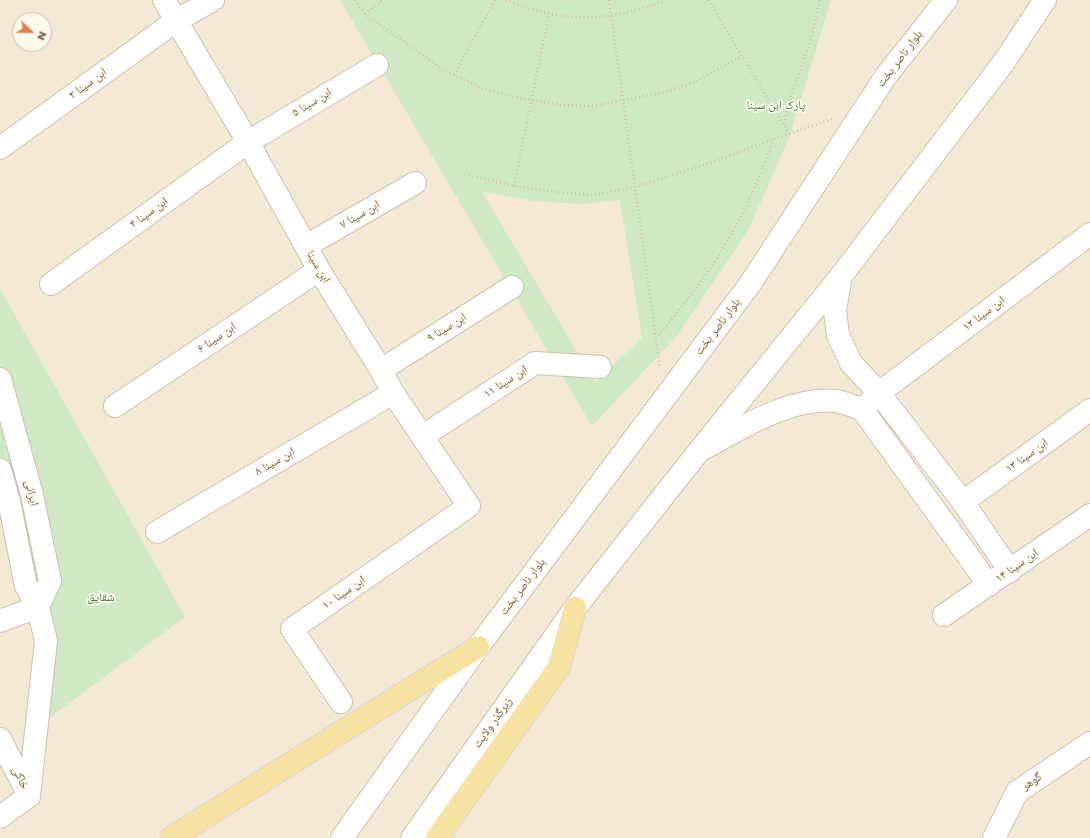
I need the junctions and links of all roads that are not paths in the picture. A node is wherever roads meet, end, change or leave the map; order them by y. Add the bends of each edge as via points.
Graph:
1 (164, 0) edge
2 (213, 0) edge
3 (946, 0) edge
4 (1045, 0) edge
5 (177, 20) junction
6 (376, 65) dead end
7 (248, 142) junction
8 (0, 148) edge
9 (415, 183) dead end
10 (1090, 234) edge
11 (306, 246) junction
12 (319, 270) junction
13 (841, 276) junction
14 (51, 284) dead end
15 (512, 287) dead end
16 (600, 367) dead end
17 (381, 370) junction
18 (0, 379) edge
19 (393, 393) junction
20 (879, 393) junction
21 (115, 406) dead end
22 (862, 410) junction
23 (1090, 410) edge
24 (423, 436) junction
25 (699, 451) junction
26 (0, 470) edge
27 (963, 502) junction
28 (470, 506) joint
29 (1090, 515) edge
30 (157, 532) dead end
31 (1010, 571) junction
32 (989, 585) junction
33 (38, 607) junction
34 (575, 608) junction
35 (944, 615) dead end
36 (0, 621) edge
37 (478, 647) junction
38 (342, 702) dead end
39 (0, 739) edge
40 (1090, 743) edge
41 (29, 796) junction
42 (0, 817) edge
43 (171, 838) edge
44 (342, 838) edge
45 (412, 838) edge
46 (437, 838) edge
47 (994, 838) edge

1 - 5 street, ابن سینا
2 - 5 street, ابن سینا ۲
3 - 37 street, بلوار ناصر بخت via 886,76 750,284
4 - 13 street via 1004,62
5 - 7 street, ابن سینا
5 - 8 street, ابن سینا ۲
6 - 7 street, ابن سینا ۵
7 - 11 street, ابن سینا
7 - 14 street, ابن سینا ۴
9 - 11 street, ابن سینا ۷
10 - 20 street, ابن سینا ۱۲
11 - 12 street, ابن سینا
12 - 17 street, ابن سینا
12 - 21 street, ابن سینا ۶
13 - 20 street via 835,311 838,334 851,363
13 - 25 street
15 - 17 street, ابن سینا ۹
16 - 24 street, ابن سینا ۱۱ via 535,363
17 - 19 street, ابن سینا
18 - 33 street, ایرانی via 32,495 50,581
19 - 24 street, ابن سینا
19 - 30 street, ابن سینا ۸
20 - 22 street, ابن سینا ۱۲
20 - 27 street
22 - 25 street via 837,401 807,401 774,412
22 - 32 street
23 - 27 street, ابن سینا ۱۳
24 - 28 street, ابن سینا
25 - 34 street
26 - 33 street, ایرانی via 9,501 26,586
27 - 31 street
28 - 38 street, ابن سینا ۱۰ via 292,629
29 - 31 street, ابن سینا ۱۴
31 - 32 street, ابن سینا ۱۴
32 - 35 street, ابن سینا ۱۴
33 - 36 street
33 - 41 street, ایرانی via 46,642
34 - 45 street, زیرگذر ولایت
34 - 46 main road via 559,667
37 - 43 main road
37 - 44 street
39 - 41 street, خاکی
40 - 47 street, گوهر via 1017,792
41 - 42 street

